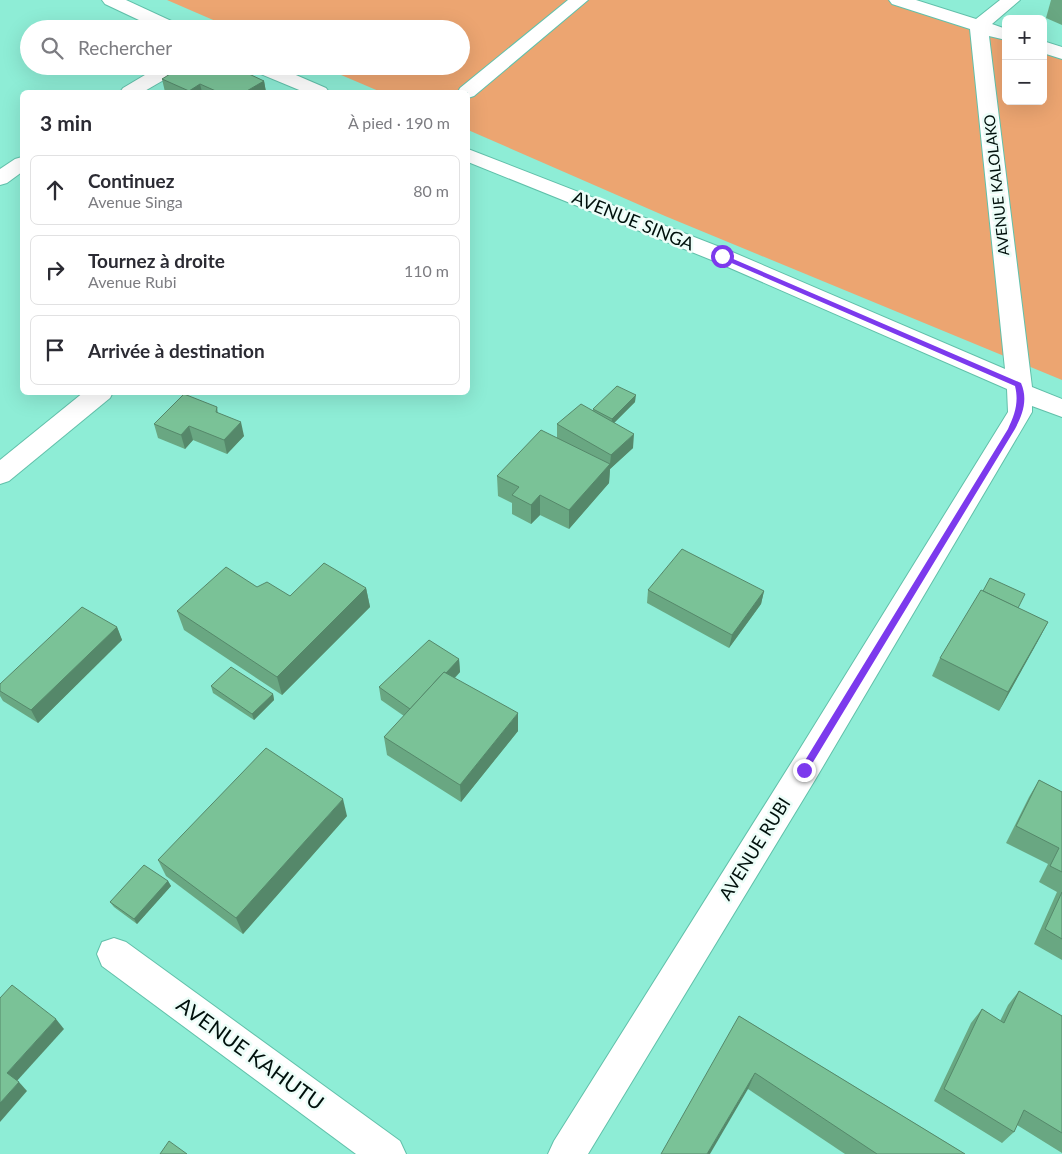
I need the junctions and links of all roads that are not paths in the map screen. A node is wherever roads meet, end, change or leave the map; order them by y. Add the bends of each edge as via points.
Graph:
1 (111, 0) edge
2 (579, 0) edge
3 (898, 0) edge
4 (1011, 0) edge
5 (154, 20) edge
6 (979, 26) junction
7 (1002, 34) edge
8 (1047, 48) edge
9 (1062, 53) edge
10 (159, 75) edge
11 (279, 75) edge
12 (133, 90) edge
13 (314, 90) edge
14 (469, 90) edge
15 (470, 156) edge
16 (20, 164) edge
17 (0, 179) edge
18 (1019, 388) junction
19 (96, 395) edge
20 (1062, 408) edge
21 (0, 474) edge
22 (114, 954) dead end
23 (386, 1154) edge
24 (567, 1154) edge

1 - 5 street
2 - 14 street
3 - 6 street
4 - 6 street
6 - 7 street
6 - 18 street, AVENUE KALOLAKO
8 - 9 street
10 - 12 street
11 - 13 street
15 - 18 street, AVENUE SINGA via 722,256
16 - 17 street
18 - 20 street, AVENUE SINGA
18 - 24 street, AVENUE RUBI via 1020,412 1011,429
19 - 21 street
22 - 23 street, AVENUE KAHUTU

